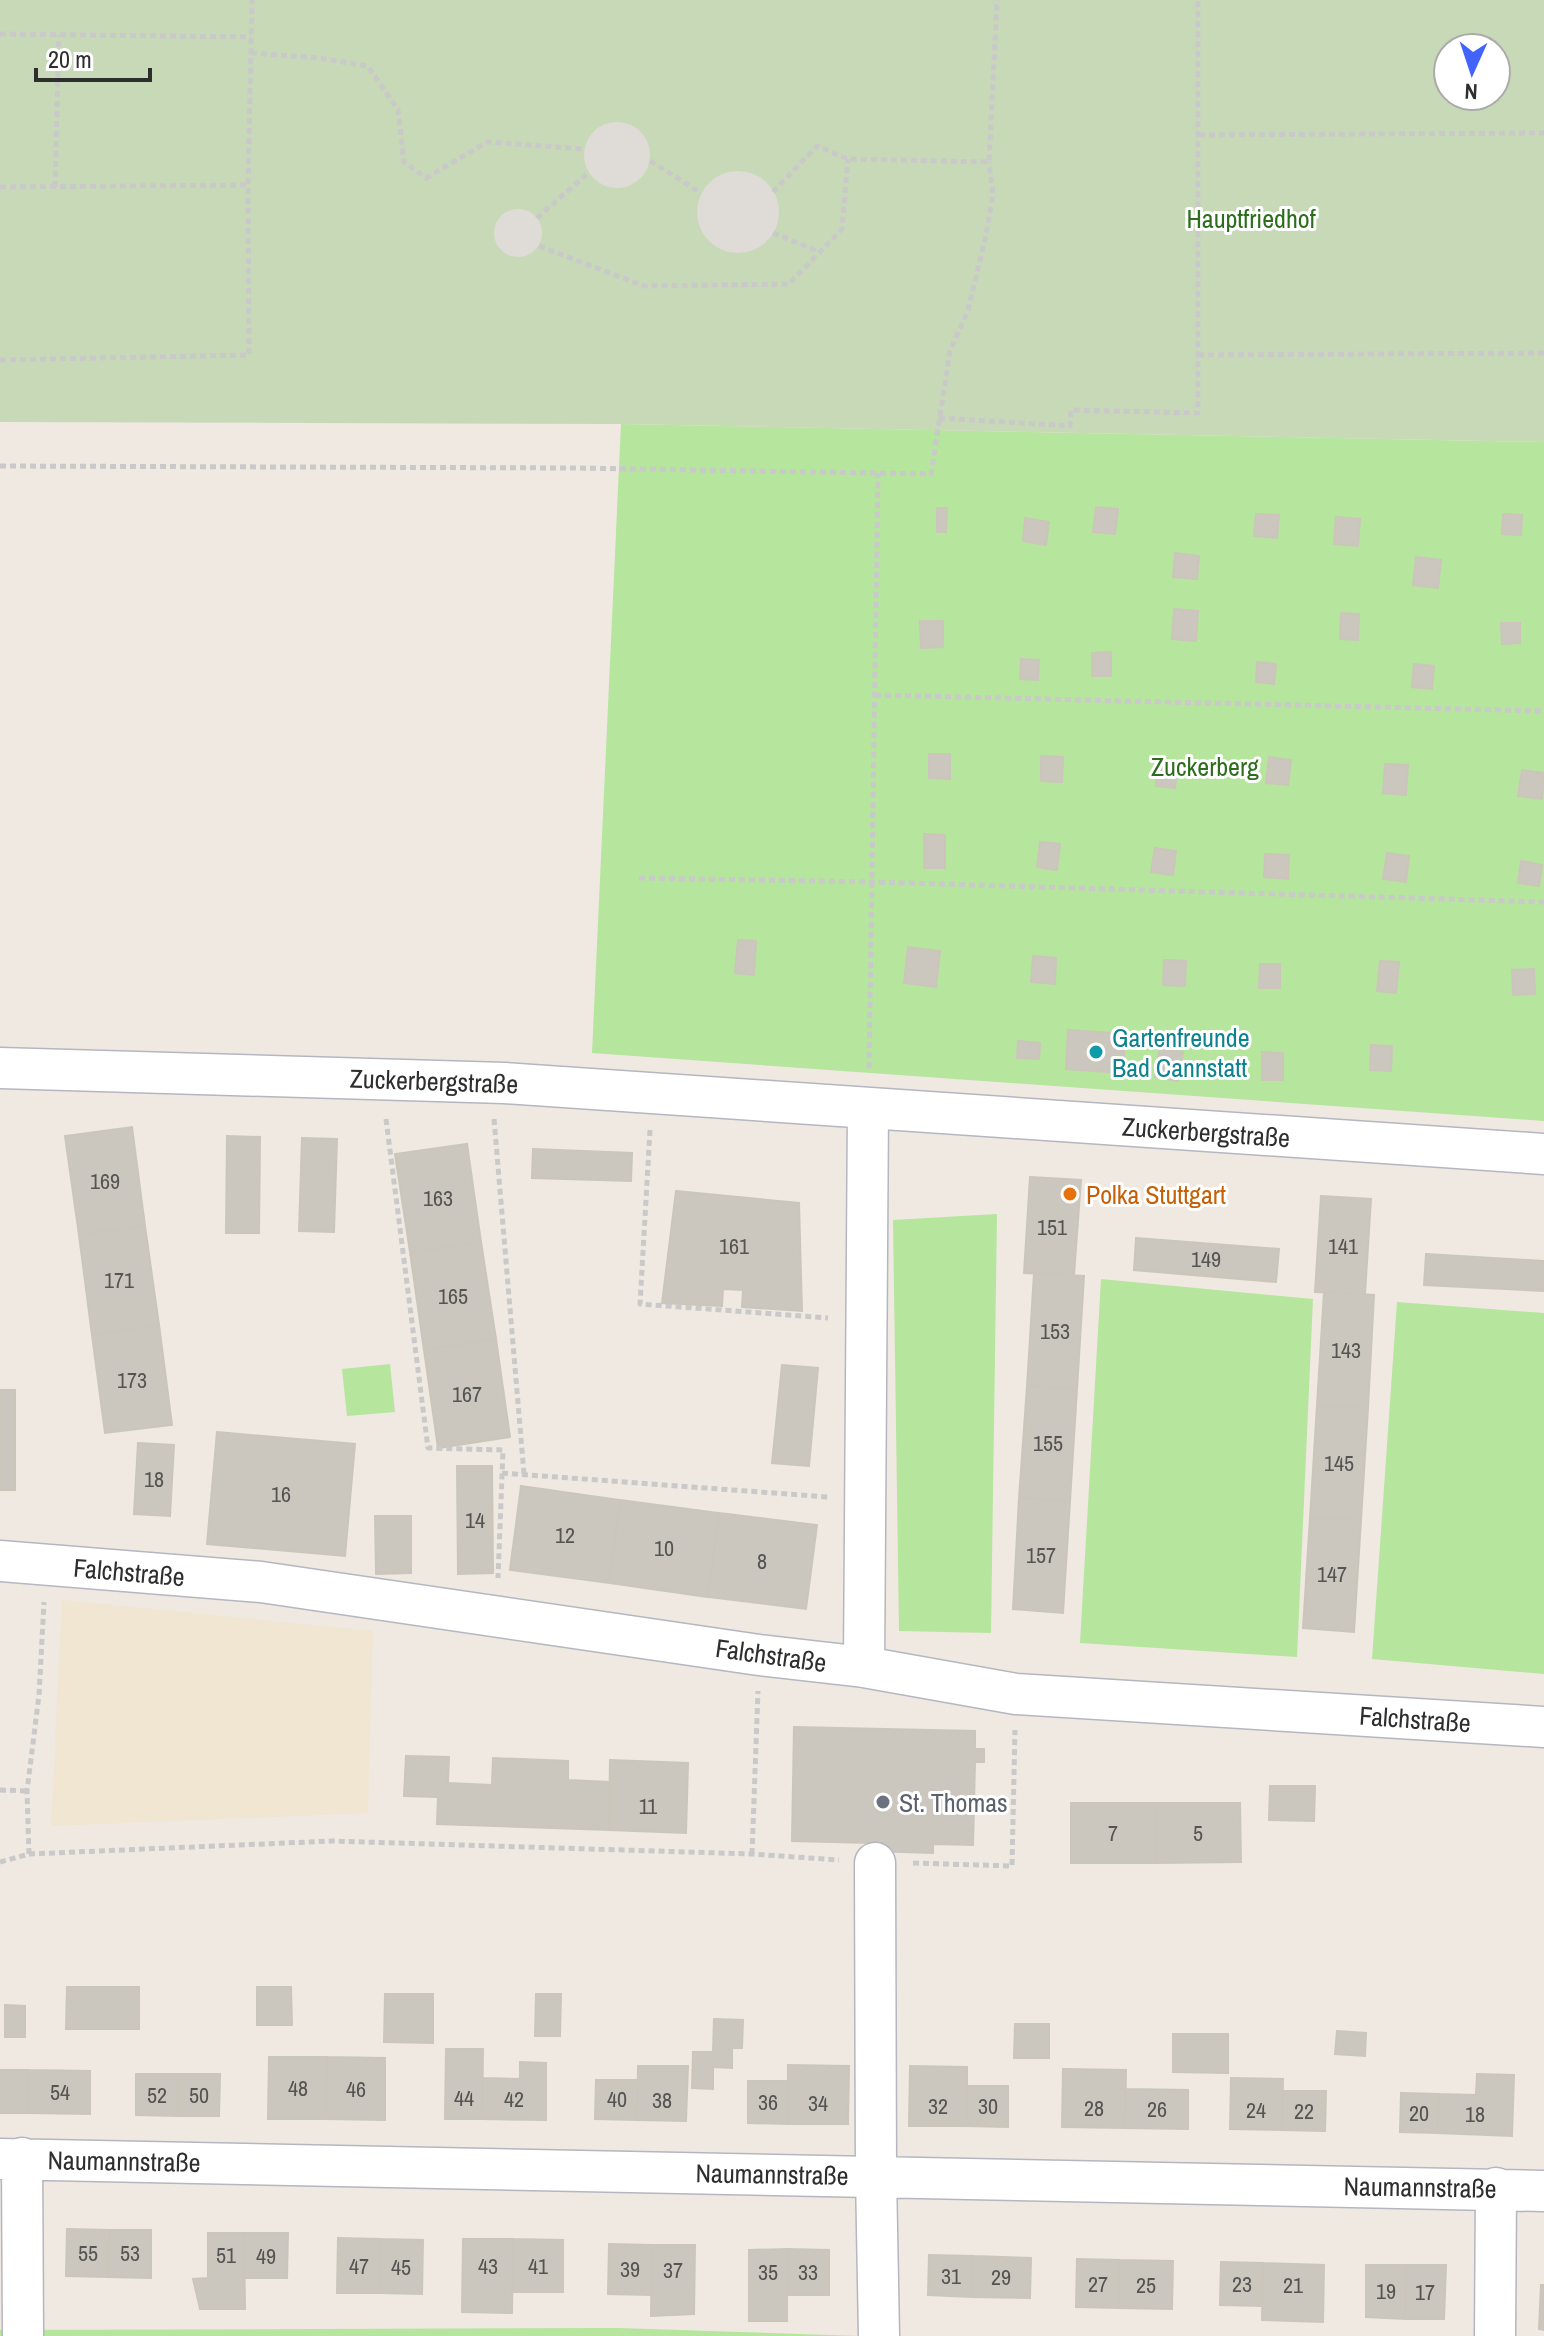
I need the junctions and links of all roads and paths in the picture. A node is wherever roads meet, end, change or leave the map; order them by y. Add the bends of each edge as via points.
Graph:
1 (252, 0) edge
2 (997, 0) edge
3 (1198, 0) edge
4 (0, 34) edge
5 (59, 35) junction
6 (251, 37) junction
7 (251, 53) junction
8 (1544, 133) edge
9 (1199, 135) junction
10 (583, 149) dead end
11 (848, 159) junction
12 (650, 161) dead end
13 (989, 162) junction
14 (588, 173) dead end
15 (248, 185) junction
16 (0, 187) edge
17 (55, 187) junction
18 (773, 192) dead end
19 (701, 193) dead end
20 (537, 218) dead end
21 (773, 233) dead end
22 (539, 246) dead end
23 (820, 252) junction
24 (1544, 353) edge
25 (1198, 355) junction
26 (0, 360) edge
27 (939, 418) junction
28 (0, 466) edge
29 (878, 473) junction
30 (875, 695) junction
31 (1544, 711) edge
32 (639, 878) dead end
33 (872, 882) junction
34 (1544, 902) edge
35 (0, 1068) edge
36 (381, 1079) junction
37 (491, 1082) junction
38 (652, 1093) junction
39 (868, 1108) junction
40 (1544, 1154) edge
41 (867, 1321) junction
42 (502, 1473) junction
43 (524, 1474) junction
44 (866, 1500) junction
45 (0, 1561) edge
46 (46, 1565) junction
47 (497, 1615) junction
48 (759, 1655) junction
49 (864, 1667) junction
50 (1016, 1694) junction
51 (1544, 1727) edge
52 (0, 1790) edge
53 (27, 1791) junction
54 (29, 1854) junction
55 (752, 1854) junction
56 (0, 1862) edge
57 (875, 1863) junction
58 (11, 2158) edge
59 (876, 2175) junction
60 (1496, 2188) junction
61 (1544, 2191) edge
62 (23, 2336) edge
63 (879, 2336) edge
64 (1495, 2336) edge

1 - 6 path
2 - 13 path
3 - 9 path
4 - 5 path
5 - 6 path
5 - 17 path
6 - 7 path
7 - 10 path via 368,66 398,110 404,162 426,178 487,142
7 - 15 path
8 - 9 path
9 - 25 path
11 - 13 path
11 - 18 path via 817,146
11 - 23 path via 842,229
12 - 19 path
13 - 27 path via 993,195 986,235 968,310 950,351
14 - 20 path
15 - 17 path
15 - 26 path via 249,355
16 - 17 path
21 - 23 path
22 - 23 path via 644,286 789,284
24 - 25 path
25 - 27 path via 1198,413 1071,410 1070,426
27 - 29 path via 931,474
28 - 29 path
29 - 30 path
30 - 31 path
30 - 33 path
32 - 33 path
33 - 34 path
33 - 39 path
35 - 36 street, Zuckerbergstraße
36 - 37 street, Zuckerbergstraße
36 - 42 path via 428,1448 503,1450
37 - 38 street, Zuckerbergstraße
37 - 43 path
38 - 39 street, Zuckerbergstraße
38 - 41 path via 640,1304
39 - 40 street, Zuckerbergstraße
39 - 41 street
41 - 44 street
42 - 43 path
42 - 47 path
43 - 44 path
44 - 49 street
45 - 46 street, Falchstraße
46 - 47 street, Falchstraße via 261,1582
46 - 53 path
47 - 48 street, Falchstraße
48 - 49 street, Falchstraße
48 - 55 path
49 - 50 street, Falchstraße
50 - 51 street, Falchstraße
50 - 57 path via 1012,1866
52 - 53 path
53 - 54 path
54 - 55 path via 332,1841
54 - 56 path
55 - 57 path
57 - 59 street
58 - 59 street, Naumannstraße
58 - 62 street
59 - 60 street, Naumannstraße
59 - 63 street
60 - 61 street, Naumannstraße
60 - 64 street

